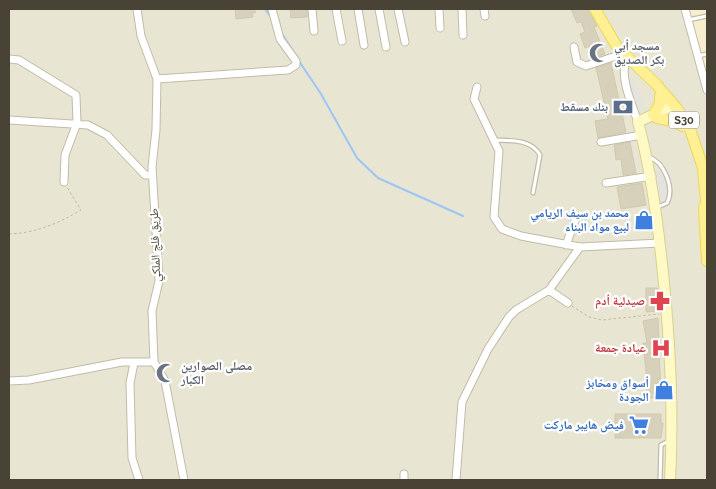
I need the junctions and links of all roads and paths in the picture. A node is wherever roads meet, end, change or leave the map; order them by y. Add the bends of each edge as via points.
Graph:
1 (137, 9) edge
2 (272, 9) edge
3 (312, 9) edge
4 (336, 9) edge
5 (358, 9) edge
6 (379, 9) edge
7 (398, 9) edge
8 (439, 9) edge
9 (462, 9) edge
10 (595, 9) edge
11 (685, 9) edge
12 (707, 16) edge
13 (688, 20) junction
14 (440, 28) dead end
15 (314, 31) dead end
16 (463, 35) dead end
17 (342, 41) dead end
18 (405, 42) dead end
19 (364, 45) dead end
20 (386, 47) dead end
21 (574, 47) dead end
22 (707, 54) edge
23 (625, 56) junction
24 (698, 56) junction
25 (9, 59) edge
26 (641, 71) junction
27 (157, 79) junction
28 (477, 87) dead end
29 (707, 90) edge
30 (660, 96) junction
31 (672, 108) junction
32 (655, 116) junction
33 (9, 120) edge
34 (77, 123) junction
35 (682, 126) junction
36 (640, 128) junction
37 (494, 140) junction
38 (600, 142) dead end
39 (647, 156) junction
40 (152, 175) junction
41 (652, 176) junction
42 (64, 182) joint
43 (606, 183) dead end
44 (706, 184) edge
45 (533, 193) dead end
46 (657, 207) junction
47 (706, 212) edge
48 (576, 218) dead end
49 (9, 234) edge
50 (660, 243) junction
51 (566, 245) junction
52 (580, 247) junction
53 (707, 261) edge
54 (550, 290) junction
55 (568, 304) joint
56 (668, 313) junction
57 (134, 362) junction
58 (154, 362) junction
59 (9, 381) edge
60 (672, 441) junction
61 (139, 480) edge
62 (184, 480) edge
63 (456, 480) edge
64 (660, 480) edge
65 (670, 480) edge

1 - 27 street, طريق فلج الملكي via 141,36
2 - 27 street via 280,40 296,61 296,65 288,70
3 - 15 street
4 - 17 street
5 - 19 street
6 - 20 street
7 - 18 street
8 - 14 street
9 - 16 street
10 - 23 main road, S30
11 - 13 street
12 - 13 lane
13 - 24 street
21 - 23 street via 576,59 583,65
22 - 24 lane
23 - 26 main road, S30
23 - 36 street via 623,71
24 - 29 street
25 - 34 street via 19,60 76,95
26 - 30 main road, S30
26 - 31 main road, S30 via 652,80
27 - 40 street, طريق فلج الملكي
28 - 37 street via 474,98
30 - 31 main road, S30
30 - 32 main road
31 - 32 street
31 - 35 main road, S30
31 - 44 main road, S30 via 698,147
32 - 35 main road
32 - 36 street
33 - 34 street
34 - 40 street via 107,135 145,175
34 - 42 street via 64,155
35 - 47 main road, S30 via 696,156
36 - 38 street
36 - 39 street
37 - 45 lane via 529,144 536,148 540,155
37 - 51 street via 500,164 494,218 497,224 509,233
39 - 41 street
39 - 46 lane via 658,161 666,174 670,198 665,205
40 - 58 street, طريق فلج الملكي via 159,281 152,311
41 - 43 street
41 - 46 street
42 - 49 path via 81,210 56,224
44 - 47 main road, S30
46 - 50 street
47 - 53 main road, S30
48 - 51 street
50 - 52 street
50 - 56 street
51 - 52 street
52 - 54 street
54 - 55 street
54 - 63 street via 508,317 467,389 460,417
55 - 56 path via 589,317 602,320
56 - 60 street
57 - 58 street
57 - 59 street
57 - 61 street via 130,383 132,458
58 - 62 street, طريق فلج الملكي via 165,382
60 - 64 lane via 661,445
60 - 65 street

